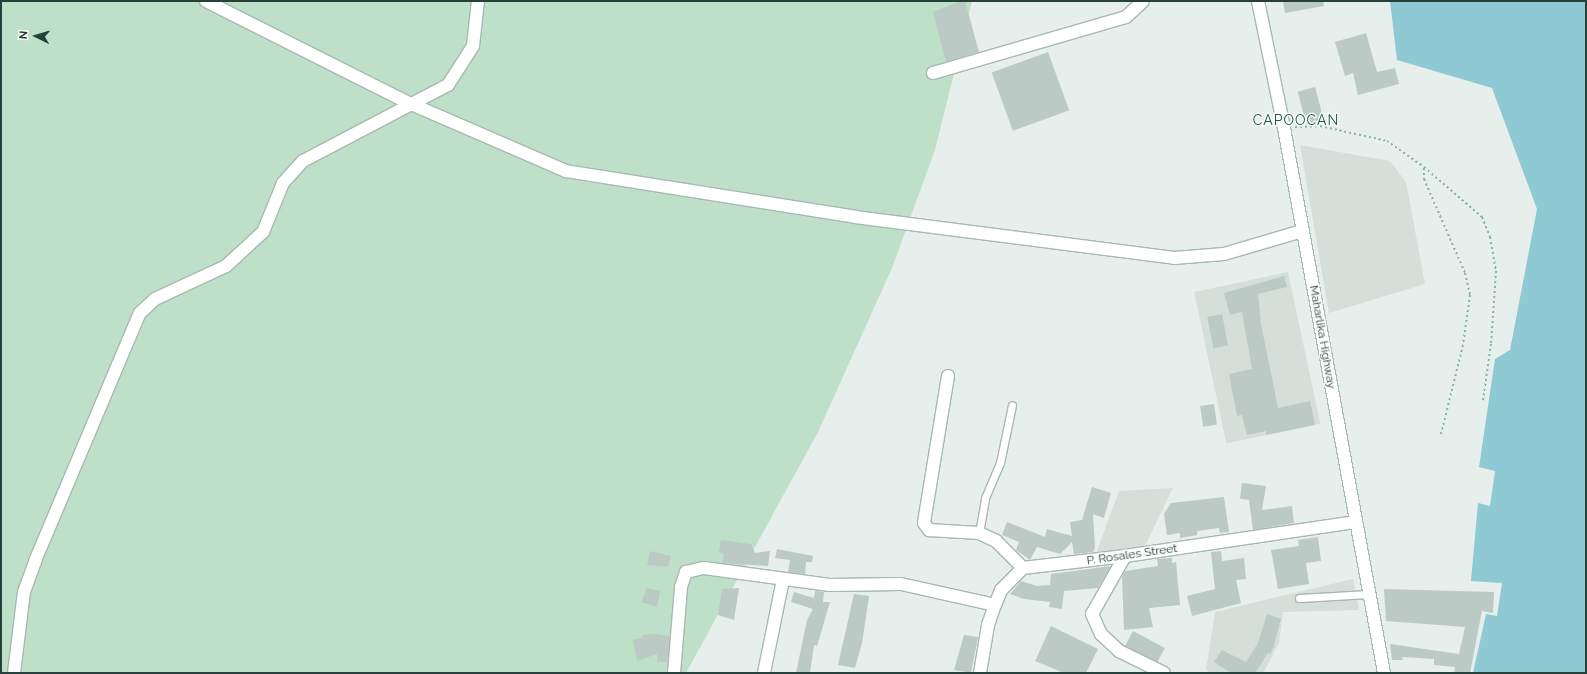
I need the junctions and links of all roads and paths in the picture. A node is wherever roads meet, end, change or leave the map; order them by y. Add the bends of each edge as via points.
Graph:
1 (206, 1) edge
2 (478, 1) edge
3 (1143, 1) edge
4 (1258, 1) edge
5 (933, 73) dead end
6 (411, 104) junction
7 (1284, 128) junction
8 (1424, 167) junction
9 (1302, 231) junction
10 (948, 376) dead end
11 (1483, 400) dead end
12 (1012, 405) dead end
13 (1441, 434) dead end
14 (1355, 522) junction
15 (979, 533) junction
16 (1125, 556) junction
17 (1023, 568) junction
18 (783, 580) junction
19 (1369, 594) junction
20 (1299, 598) dead end
21 (995, 605) junction
22 (14, 673) edge
23 (674, 673) edge
24 (764, 673) edge
25 (980, 673) edge
26 (1164, 673) edge
27 (1384, 673) edge

1 - 6 street
2 - 6 street via 473,46 448,85
3 - 5 street via 1126,17
4 - 7 street, Maharlika Highway
6 - 9 street via 566,171 870,219 1174,258 1224,254
6 - 22 street via 303,161 282,183 263,232 226,266 155,299 140,313 24,592
7 - 8 path via 1320,126 1387,141
7 - 9 street, Maharlika Highway
8 - 11 path via 1482,217 1490,237 1496,271 1491,344
8 - 13 path via 1424,179 1465,273 1470,295 1463,344
9 - 14 street, Maharlika Highway
10 - 15 street via 924,523 929,530
12 - 15 lane via 1000,463 985,498
14 - 16 street, P. Rosales Street
14 - 19 street, Maharlika Highway
15 - 17 street via 996,541
16 - 17 street, P. Rosales Street
16 - 26 street via 1092,614 1101,634 1119,651
17 - 21 street via 1001,590
18 - 21 street via 830,585 901,584 960,595
18 - 23 street via 753,573 704,568 686,572 681,587
18 - 24 street
19 - 20 lane
19 - 27 street, Maharlika Highway
21 - 25 street via 988,625

